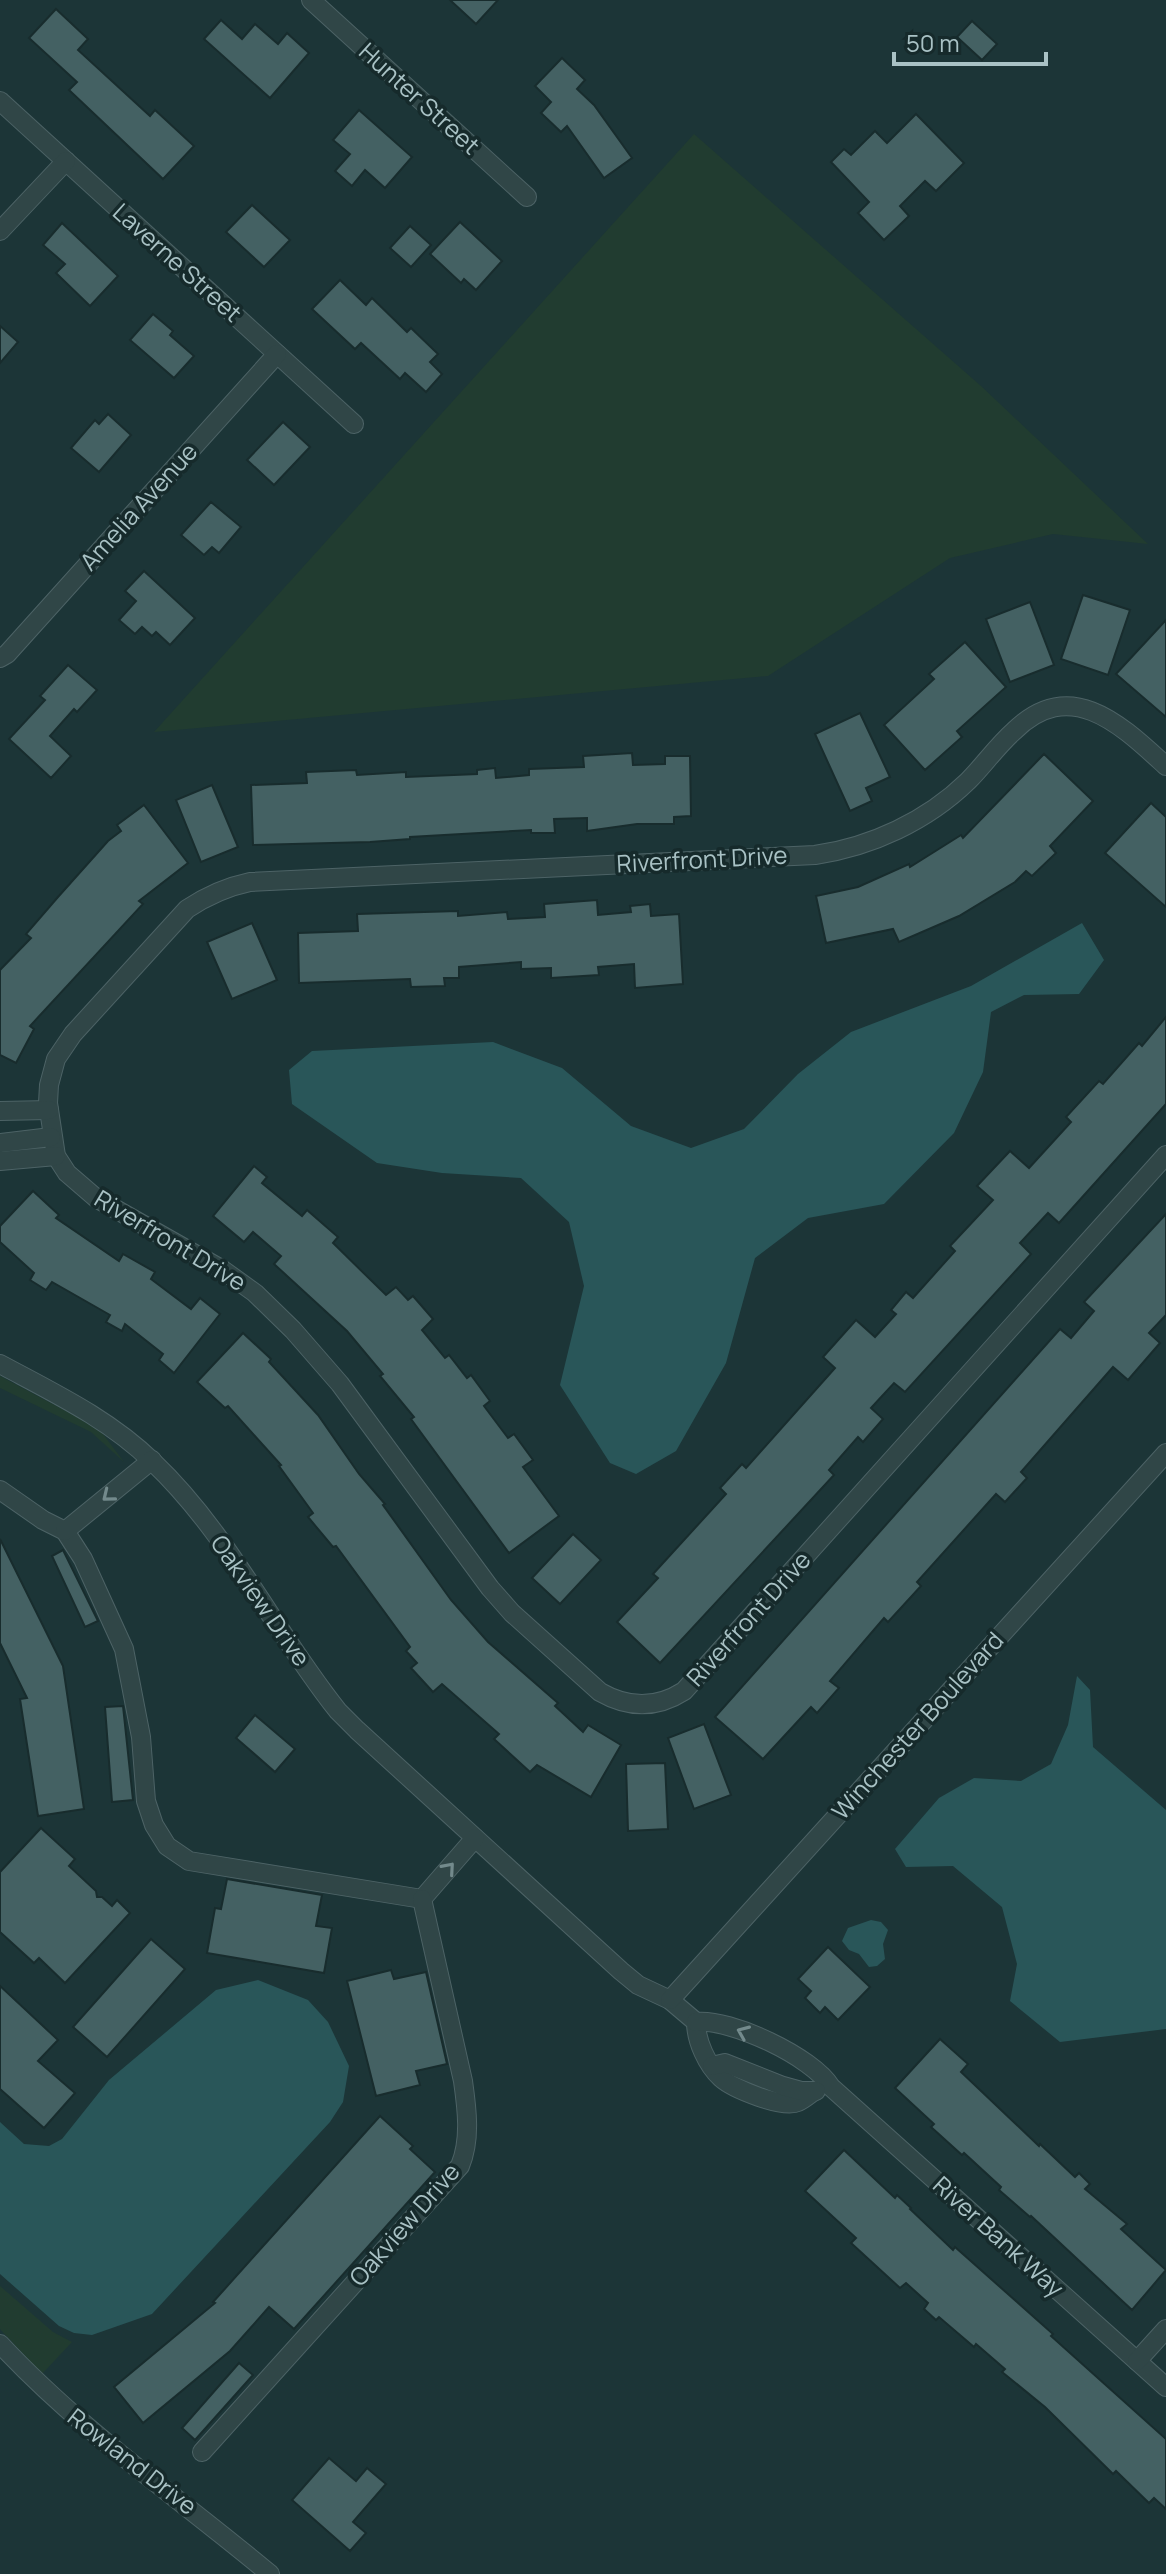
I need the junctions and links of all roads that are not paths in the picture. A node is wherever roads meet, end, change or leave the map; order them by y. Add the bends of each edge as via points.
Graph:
1 (311, 0) edge
2 (0, 101) edge
3 (66, 161) junction
4 (527, 197) dead end
5 (0, 231) edge
6 (277, 354) junction
7 (354, 424) dead end
8 (0, 658) edge
9 (1166, 766) edge
10 (49, 1110) junction
11 (0, 1111) edge
12 (0, 1143) edge
13 (54, 1146) junction
14 (1166, 1155) edge
15 (0, 1161) edge
16 (0, 1364) edge
17 (1166, 1453) edge
18 (152, 1460) junction
19 (0, 1490) edge
20 (65, 1531) junction
21 (475, 1838) junction
22 (422, 1899) junction
23 (670, 2000) junction
24 (696, 2022) junction
25 (785, 2051) junction
26 (712, 2066) junction
27 (773, 2081) junction
28 (822, 2090) junction
29 (774, 2101) junction
30 (1166, 2329) edge
31 (0, 2344) edge
32 (1137, 2361) junction
33 (1166, 2387) edge
34 (202, 2452) dead end
35 (270, 2574) edge

1 - 4 street, Hunter Street
2 - 3 street, Laverne Street
3 - 5 street
3 - 6 street, Laverne Street
6 - 7 street, Laverne Street
6 - 8 street, Amelia Avenue
9 - 10 street, Riverfront Drive via 1100,713 1057,708 1014,730 945,801 911,823 844,851 226,887 187,909 73,1034 56,1059
10 - 11 street
10 - 13 street, Riverfront Drive
12 - 13 street
13 - 14 street, Riverfront Drive via 67,1173 96,1198 255,1293 340,1384 512,1613 600,1692 633,1705 663,1703 684,1691
13 - 15 street
16 - 18 street, Oakview Drive via 82,1408
17 - 23 street, Winchester Boulevard
18 -> 20 street
18 - 21 street, Oakview Drive via 189,1500 338,1711
19 - 20 street
20 - 22 street via 124,1649 141,1737 146,1801 167,1846 189,1861
22 -> 21 street
21 - 23 street, Oakview Drive via 621,1971
22 - 34 street, Oakview Drive via 465,2092 467,2131 460,2166
23 - 24 street
25 -> 24 street, River Bank Way via 712,2020
24 - 26 street via 696,2037
25 - 27 street
25 - 28 street, River Bank Way via 811,2065
26 - 27 street, River Bank Way via 725,2063
26 - 29 street via 739,2089
27 - 28 street, River Bank Way via 801,2091
27 - 29 street
28 - 29 street via 797,2103
28 - 32 street, River Bank Way
30 - 32 street
31 - 35 street, Rowland Drive via 92,2433
32 - 33 street, River Bank Way

